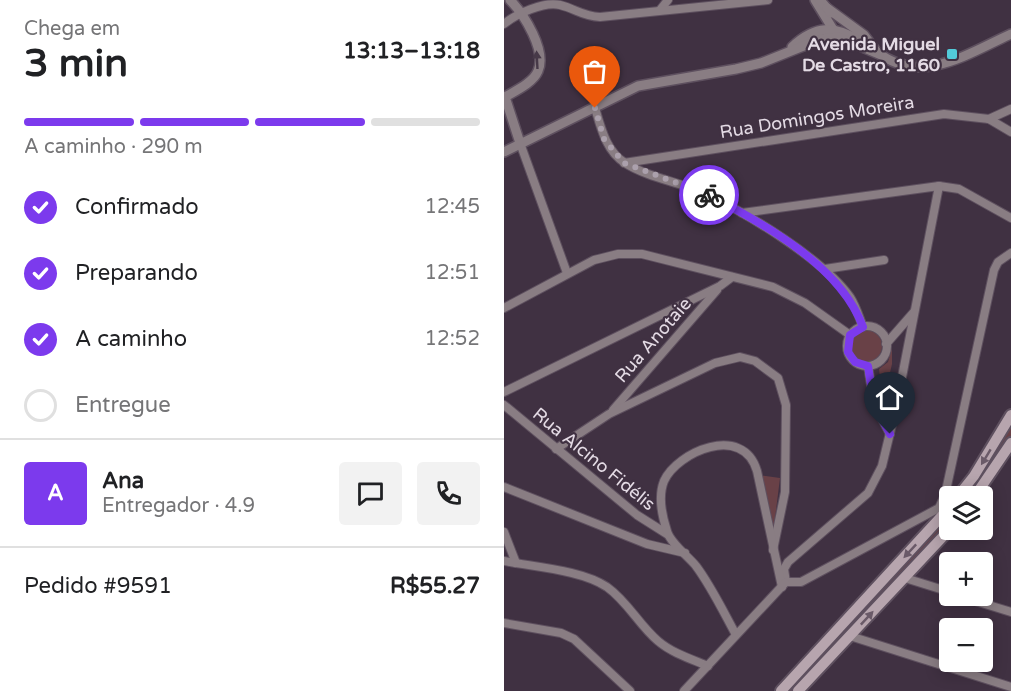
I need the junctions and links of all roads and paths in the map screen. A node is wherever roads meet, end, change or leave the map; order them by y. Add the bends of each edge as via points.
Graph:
1 (510, 0) edge
2 (668, 0) edge
3 (768, 0) edge
4 (815, 0) edge
5 (820, 0) edge
6 (561, 2) edge
7 (827, 8) junction
8 (660, 10) junction
9 (521, 11) junction
10 (504, 24) edge
11 (832, 28) junction
12 (841, 34) junction
13 (1011, 34) edge
14 (788, 51) junction
15 (878, 53) junction
16 (505, 97) edge
17 (595, 108) junction
18 (1011, 109) edge
19 (989, 119) junction
20 (1011, 132) edge
21 (520, 144) junction
22 (504, 152) edge
23 (624, 163) junction
24 (939, 186) junction
25 (742, 213) junction
26 (1011, 218) edge
27 (1011, 253) edge
28 (884, 260) dead end
29 (825, 269) junction
30 (567, 273) junction
31 (732, 277) junction
32 (720, 286) junction
33 (505, 306) edge
34 (915, 310) junction
35 (863, 327) junction
36 (850, 335) junction
37 (886, 344) junction
38 (868, 366) junction
39 (504, 392) edge
40 (504, 405) edge
41 (609, 414) junction
42 (1011, 415) edge
43 (890, 434) junction
44 (1011, 443) edge
45 (556, 449) junction
46 (948, 486) edge
47 (966, 486) edge
48 (982, 486) edge
49 (504, 487) edge
50 (939, 513) edge
51 (939, 516) edge
52 (504, 532) edge
53 (667, 534) junction
54 (940, 540) edge
55 (773, 550) junction
56 (685, 553) junction
57 (504, 561) edge
58 (516, 563) junction
59 (905, 578) junction
60 (784, 584) junction
61 (939, 589) edge
62 (992, 606) edge
63 (1011, 612) edge
64 (504, 623) edge
65 (735, 633) junction
66 (850, 636) junction
67 (708, 666) junction
68 (1011, 687) edge
69 (630, 691) edge
70 (684, 691) edge
71 (781, 691) edge
72 (798, 691) edge

1 - 9 street
2 - 8 street
3 - 8 street
4 - 11 street
5 - 7 street
6 - 8 street via 587,16
6 - 9 street
7 - 12 street
7 - 15 street via 864,35
9 - 10 street
16 -> 9 street via 534,77 539,65 534,36
11 - 12 street
11 - 14 street via 804,39
12 - 14 street
12 - 15 street
12 - 15 street via 848,41
13 - 15 street via 959,58 918,69 896,64
14 - 17 street via 736,69 638,86
16 - 21 street
17 - 21 street
17 - 23 street via 604,139
18 - 19 street
19 - 20 street, Rua Domingos Moreira
19 - 23 street, Rua Domingos Moreira via 958,114 920,116
21 - 22 street
21 - 30 street
23 - 25 street via 705,194
24 - 25 street
24 - 26 street via 959,189
24 - 34 street
25 - 29 street
27 - 46 street via 994,270
28 - 29 street
29 - 35 street via 850,297
30 - 31 street via 594,260 628,253
30 - 33 street
31 - 32 street
31 - 36 street via 790,294
32 - 39 street
32 - 41 street, Rua Anotaie
34 - 37 street
34 - 43 street
35 - 36 street
35 - 37 street via 876,328
36 - 38 street via 847,345 851,357
37 - 38 street via 879,362
38 - 43 street via 874,404
40 - 45 street, Rua Alcino Fidélis
41 - 45 street
41 - 55 street via 727,359 740,357 770,369 783,389 786,405 785,492
42 -> 47 main road
43 - 60 street via 882,466 867,493 795,554 784,569
44 - 48 main road
45 - 53 street, Rua Alcino Fidélis
49 - 56 street via 647,544
50 - 60 street via 801,582
51 -> 71 main road
52 - 58 street
53 - 55 street via 662,504 664,480 686,459 726,444 742,448 754,462
53 - 56 street, Rua Alcino Fidélis
54 - 59 main road
55 - 60 street
56 - 65 street, Rua Alcino Fidélis
57 - 58 street
58 - 67 street via 590,579 607,587 627,604 656,640
59 - 61 street
66 -> 59 main road
60 - 65 street
62 - 63 street
64 - 69 street via 574,639
65 - 67 street
66 - 68 street
66 - 72 main road
67 - 70 street

